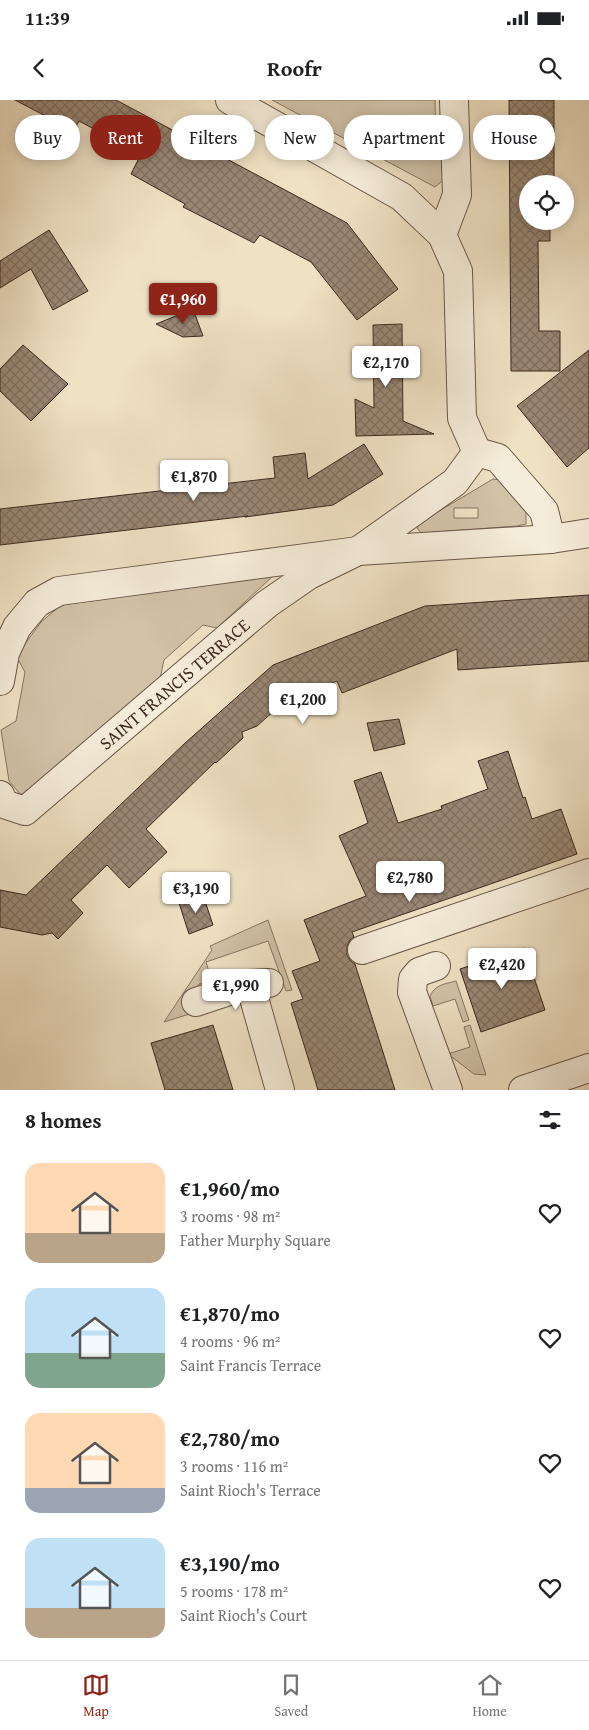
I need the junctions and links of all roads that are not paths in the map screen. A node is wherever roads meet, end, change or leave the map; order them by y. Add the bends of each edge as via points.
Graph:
1 (230, 100) edge
2 (454, 100) edge
3 (442, 234) junction
4 (477, 452) junction
5 (589, 533) edge
6 (551, 538) junction
7 (358, 551) junction
8 (0, 681) edge
9 (0, 795) edge
10 (589, 873) edge
11 (362, 950) dead end
12 (436, 966) dead end
13 (196, 1002) dead end
14 (589, 1068) edge
15 (280, 1090) edge
16 (448, 1090) edge
17 (523, 1090) edge

1 - 3 street via 402,197
2 - 3 street via 457,195
3 - 4 street via 458,271 462,418
4 - 6 street via 498,458 544,511
4 - 7 street via 455,482
5 - 6 street, SAINT FRANCIS TERRACE
6 - 7 street, SAINT FRANCIS TERRACE
7 - 8 street, SAINT FRANCIS TERRACE via 59,591 37,603 17,627 5,653
7 - 9 street, SAINT FRANCIS TERRACE via 309,575 267,604 25,811 4,804
10 - 11 street
12 - 16 street via 419,972 413,979 412,992
13 - 15 street via 260,984
14 - 17 street

